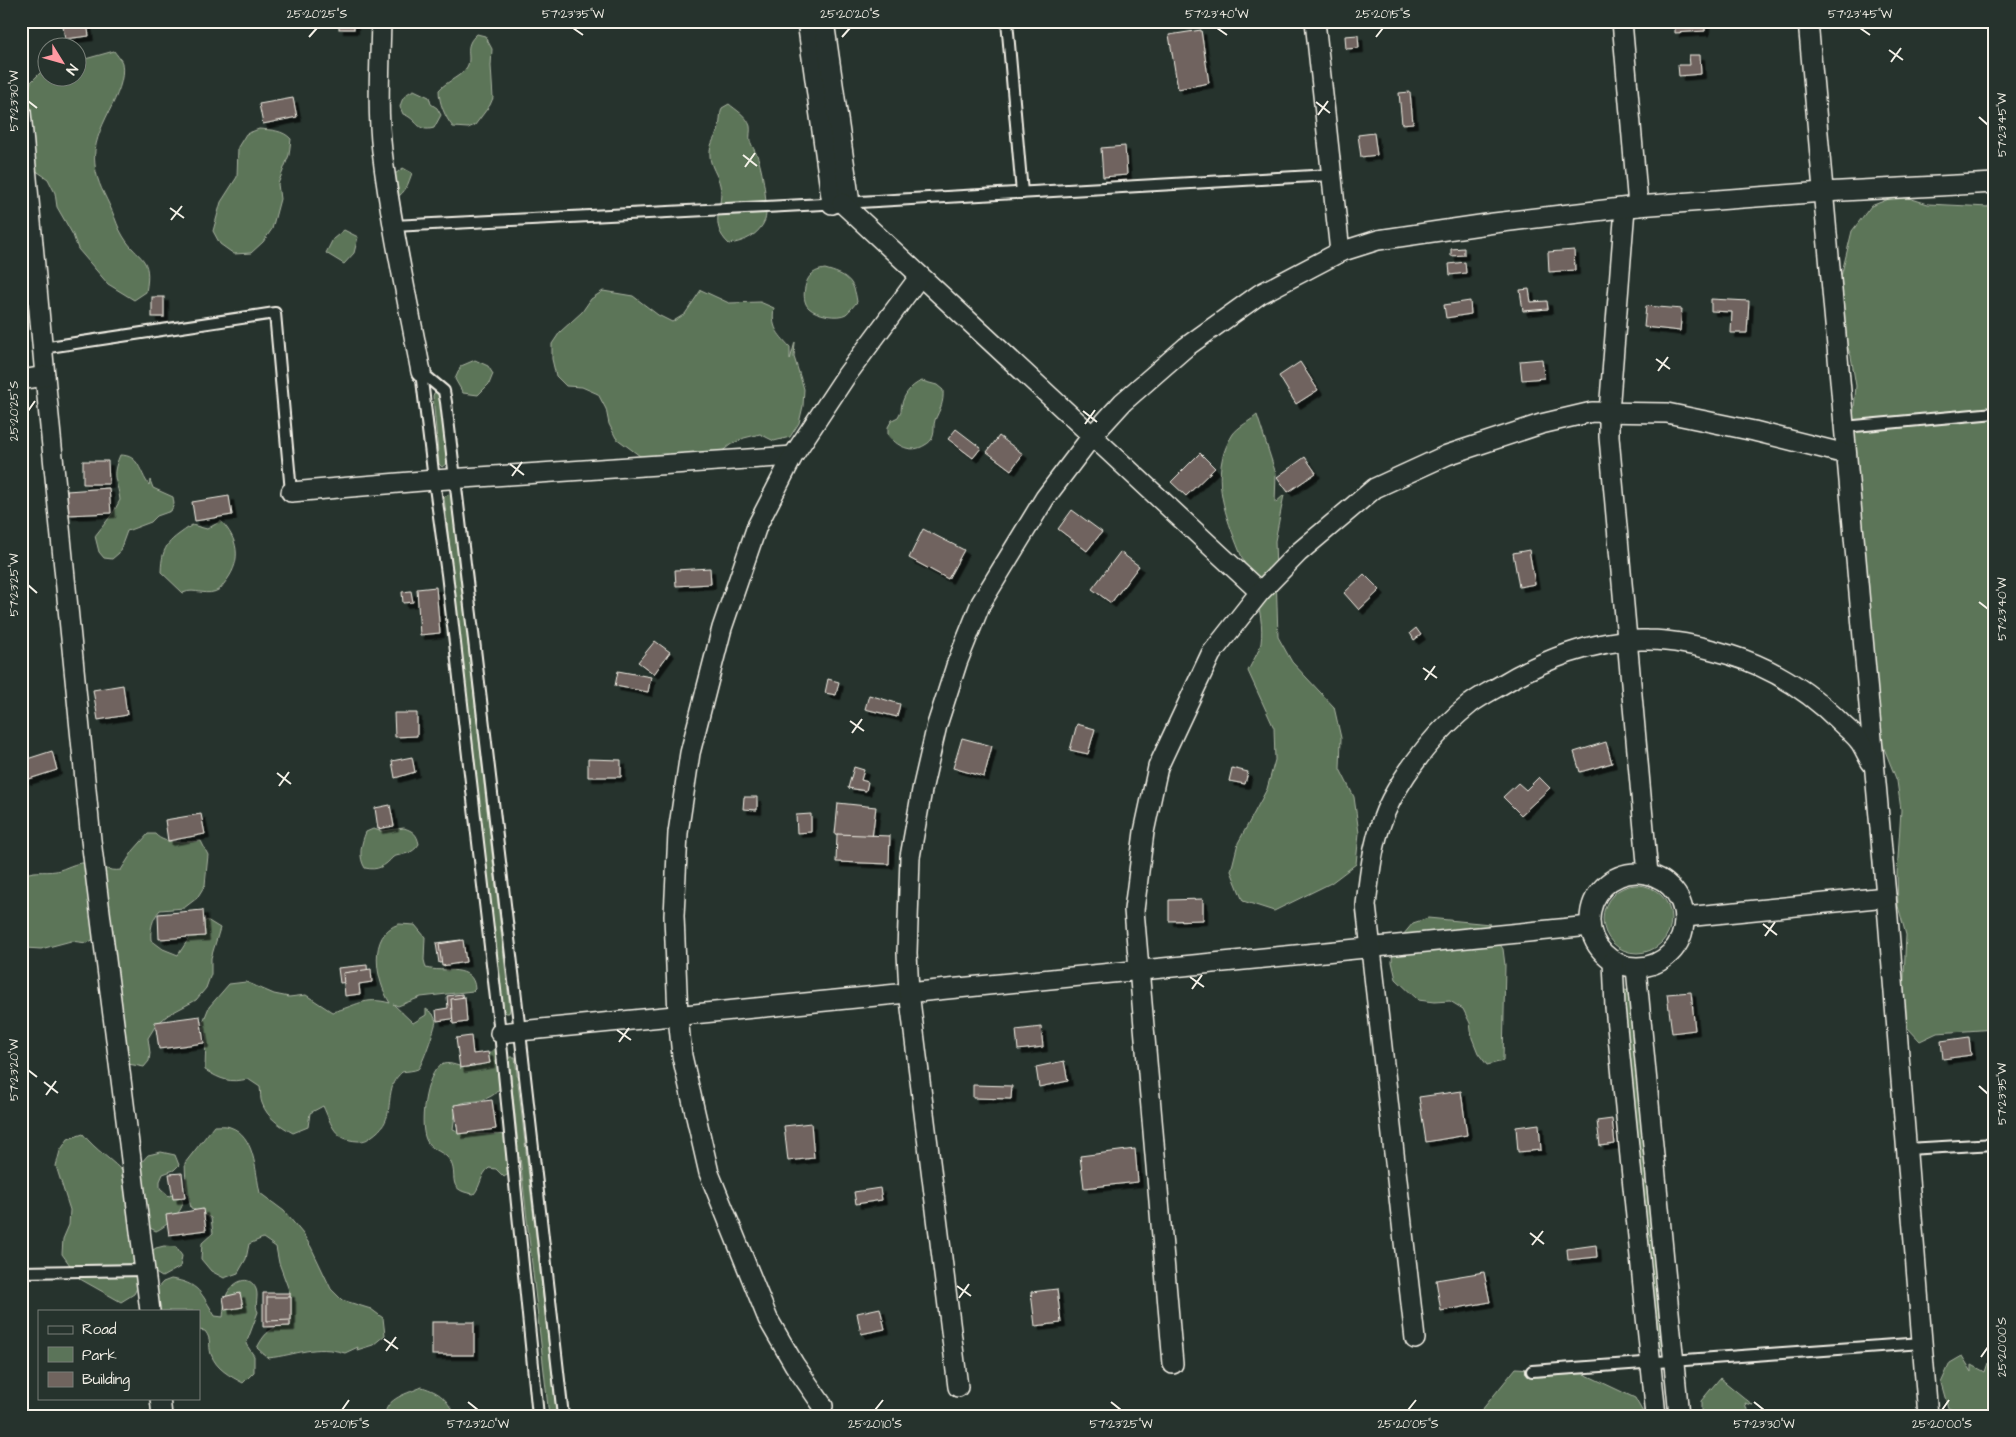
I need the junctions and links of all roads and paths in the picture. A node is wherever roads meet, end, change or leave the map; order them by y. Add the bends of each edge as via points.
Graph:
1 (381, 21) edge
2 (807, 21) edge
3 (824, 21) edge
4 (1007, 21) edge
5 (1315, 21) edge
6 (1622, 21) edge
7 (1808, 21) edge
8 (21, 112) edge
9 (1331, 175) junction
10 (1995, 183) edge
11 (1823, 192) junction
12 (1022, 193) junction
13 (842, 203) junction
14 (1631, 207) junction
15 (393, 226) junction
16 (1340, 252) junction
17 (920, 276) junction
18 (42, 348) junction
19 (421, 372) junction
20 (45, 376) junction
21 (21, 380) edge
22 (1610, 412) junction
23 (1995, 413) edge
24 (1844, 428) junction
25 (1092, 436) junction
26 (1846, 454) junction
27 (793, 456) junction
28 (454, 478) junction
29 (434, 480) junction
30 (291, 492) joint
31 (1260, 592) junction
32 (1627, 640) junction
33 (1874, 767) junction
34 (1648, 874) junction
35 (1886, 898) junction
36 (1685, 918) junction
37 (1590, 926) junction
38 (1370, 947) junction
39 (1613, 961) junction
40 (1636, 968) junction
41 (1139, 970) junction
42 (909, 992) junction
43 (678, 1016) junction
44 (520, 1032) junction
45 (500, 1034) junction
46 (1995, 1144) edge
47 (1907, 1150) junction
48 (145, 1270) junction
49 (21, 1272) edge
50 (150, 1310) edge
51 (1414, 1339) dead end
52 (1922, 1343) junction
53 (1674, 1360) junction
54 (1650, 1362) junction
55 (1174, 1364) dead end
56 (1532, 1371) dead end
57 (958, 1387) dead end
58 (160, 1400) edge
59 (822, 1406) dead end
60 (162, 1416) edge
61 (538, 1416) edge
62 (563, 1416) edge
63 (1656, 1416) edge
64 (1679, 1416) edge
65 (1928, 1416) edge

1 - 15 street via 381,133
2 - 13 street
3 - 13 street
4 - 12 lane
5 - 9 street
6 - 14 street
7 - 11 street
8 - 18 street
9 - 12 lane
9 - 16 street
10 - 11 street
11 - 14 street
11 - 24 street
12 - 13 lane
13 - 15 lane
13 - 17 street
14 - 16 street via 1378,240
14 - 22 street
15 - 19 street
16 - 25 street via 1260,294 1186,347 1122,402
17 - 25 street
17 - 27 street via 846,376
18 - 20 street
18 - 30 lane via 275,313
19 - 28 lane via 444,391
19 - 29 lane
20 - 21 street
20 - 48 street via 92,840
22 - 26 street via 1667,412
22 - 31 street via 1592,412 1522,430 1447,455 1376,488 1298,553
22 - 32 street via 1609,437
23 - 24 lane
24 - 26 street
25 - 31 street
25 - 42 street via 1045,498 981,603 937,725 910,857
26 - 33 street
27 - 28 street
27 - 43 street via 757,526 722,628 690,753 678,833 674,916
28 - 29 street
28 - 44 lane
29 - 30 street
29 - 45 lane
31 - 41 street via 1211,654 1158,767 1144,832 1134,910
32 - 33 street via 1687,645 1748,660 1772,671 1830,712 1859,741
32 - 34 street
32 - 38 street via 1601,644 1521,672 1471,703 1439,734 1391,800 1378,832 1366,906
33 - 35 street
34 - 36 street via 1662,879 1674,889 1682,902
34 - 37 street via 1633,872 1605,885 1596,897
35 - 36 street
35 - 47 street
36 - 40 street via 1683,933 1676,947 1651,966
37 - 38 street
37 - 39 street via 1594,940
38 - 41 street
38 - 51 street
39 - 40 street
39 - 54 street
40 - 53 street
41 - 42 street
41 - 55 street
42 - 43 street
42 - 57 street
43 - 44 street
43 - 59 street via 682,1056 709,1173 768,1319
44 - 45 street
44 - 62 lane
45 - 61 lane
46 - 47 lane
47 - 52 street
48 - 49 lane
48 - 50 street
52 - 53 lane
52 - 65 street
53 - 54 lane
53 - 64 street
54 - 56 lane
54 - 63 street
58 - 60 street

